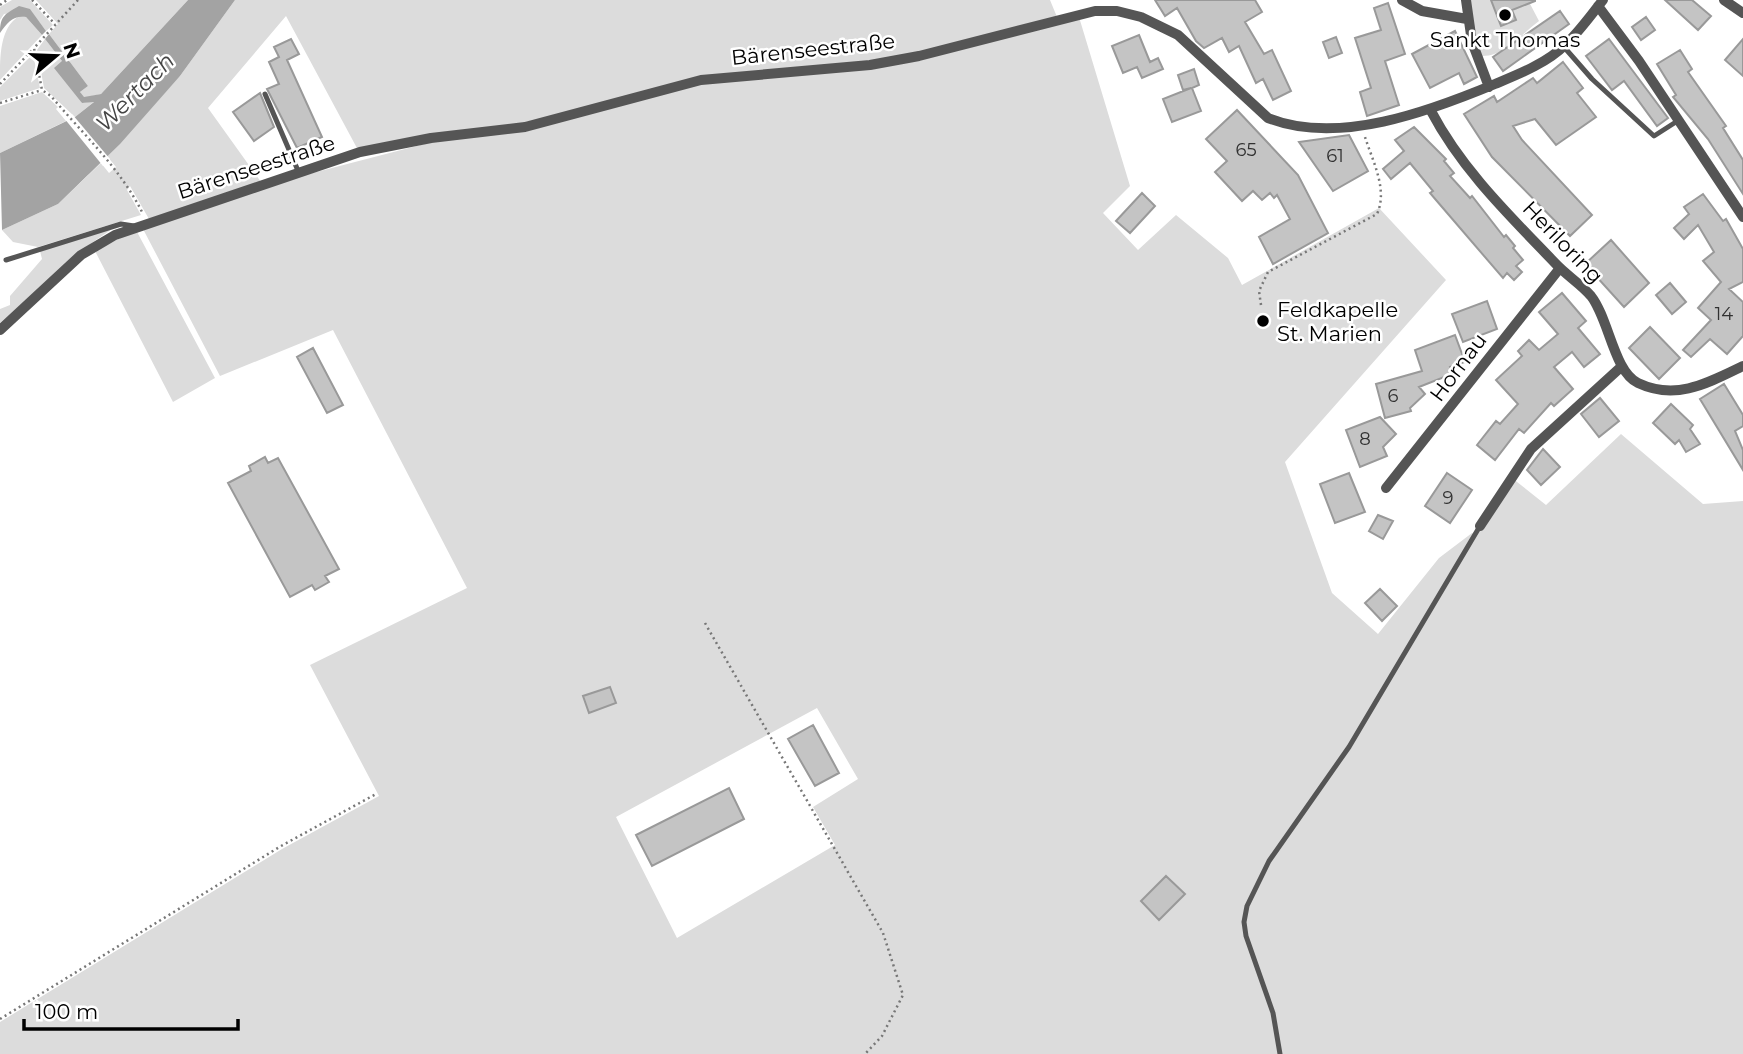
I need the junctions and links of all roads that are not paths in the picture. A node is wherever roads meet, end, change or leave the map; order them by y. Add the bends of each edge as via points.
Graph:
1 (1402, 0) edge
2 (1466, 0) edge
3 (1724, 0) edge
4 (1601, 3) edge
5 (1743, 13) edge
6 (1466, 19) junction
7 (1564, 47) junction
8 (1489, 87) junction
9 (265, 94) dead end
10 (1431, 111) junction
11 (1679, 120) junction
12 (299, 173) junction
13 (1743, 217) edge
14 (142, 225) junction
15 (6, 260) dead end
16 (1560, 268) junction
17 (0, 330) edge
18 (1743, 366) edge
19 (1620, 368) junction
20 (1386, 488) dead end
21 (1480, 526) joint
22 (1280, 1054) edge

1 - 6 street via 1422,11
2 - 6 street
3 - 5 street
4 - 7 street, Bärenseestraße
4 - 11 street
6 - 8 street
7 - 8 street, Bärenseestraße via 1525,72
7 - 11 lane via 1591,79 1654,136
8 - 10 street, Bärenseestraße
9 - 12 lane
10 - 12 street, Bärenseestraße via 1321,129 1283,124 1268,118 1178,35 1142,17 1095,11 870,65 701,80 525,127 360,152
10 - 16 street, Heriloring via 1473,174
11 - 13 street
12 - 14 street, Bärenseestraße
14 - 15 lane via 121,224
14 - 17 street, Bärenseestraße via 81,255
16 - 19 street, Heriloring via 1590,295 1608,325
16 - 20 street, Hornau
18 - 19 street via 1693,389 1660,391 1635,381
19 - 21 street via 1531,449
21 - 22 lane via 1349,747 1269,861 1247,906 1246,936 1273,1013

